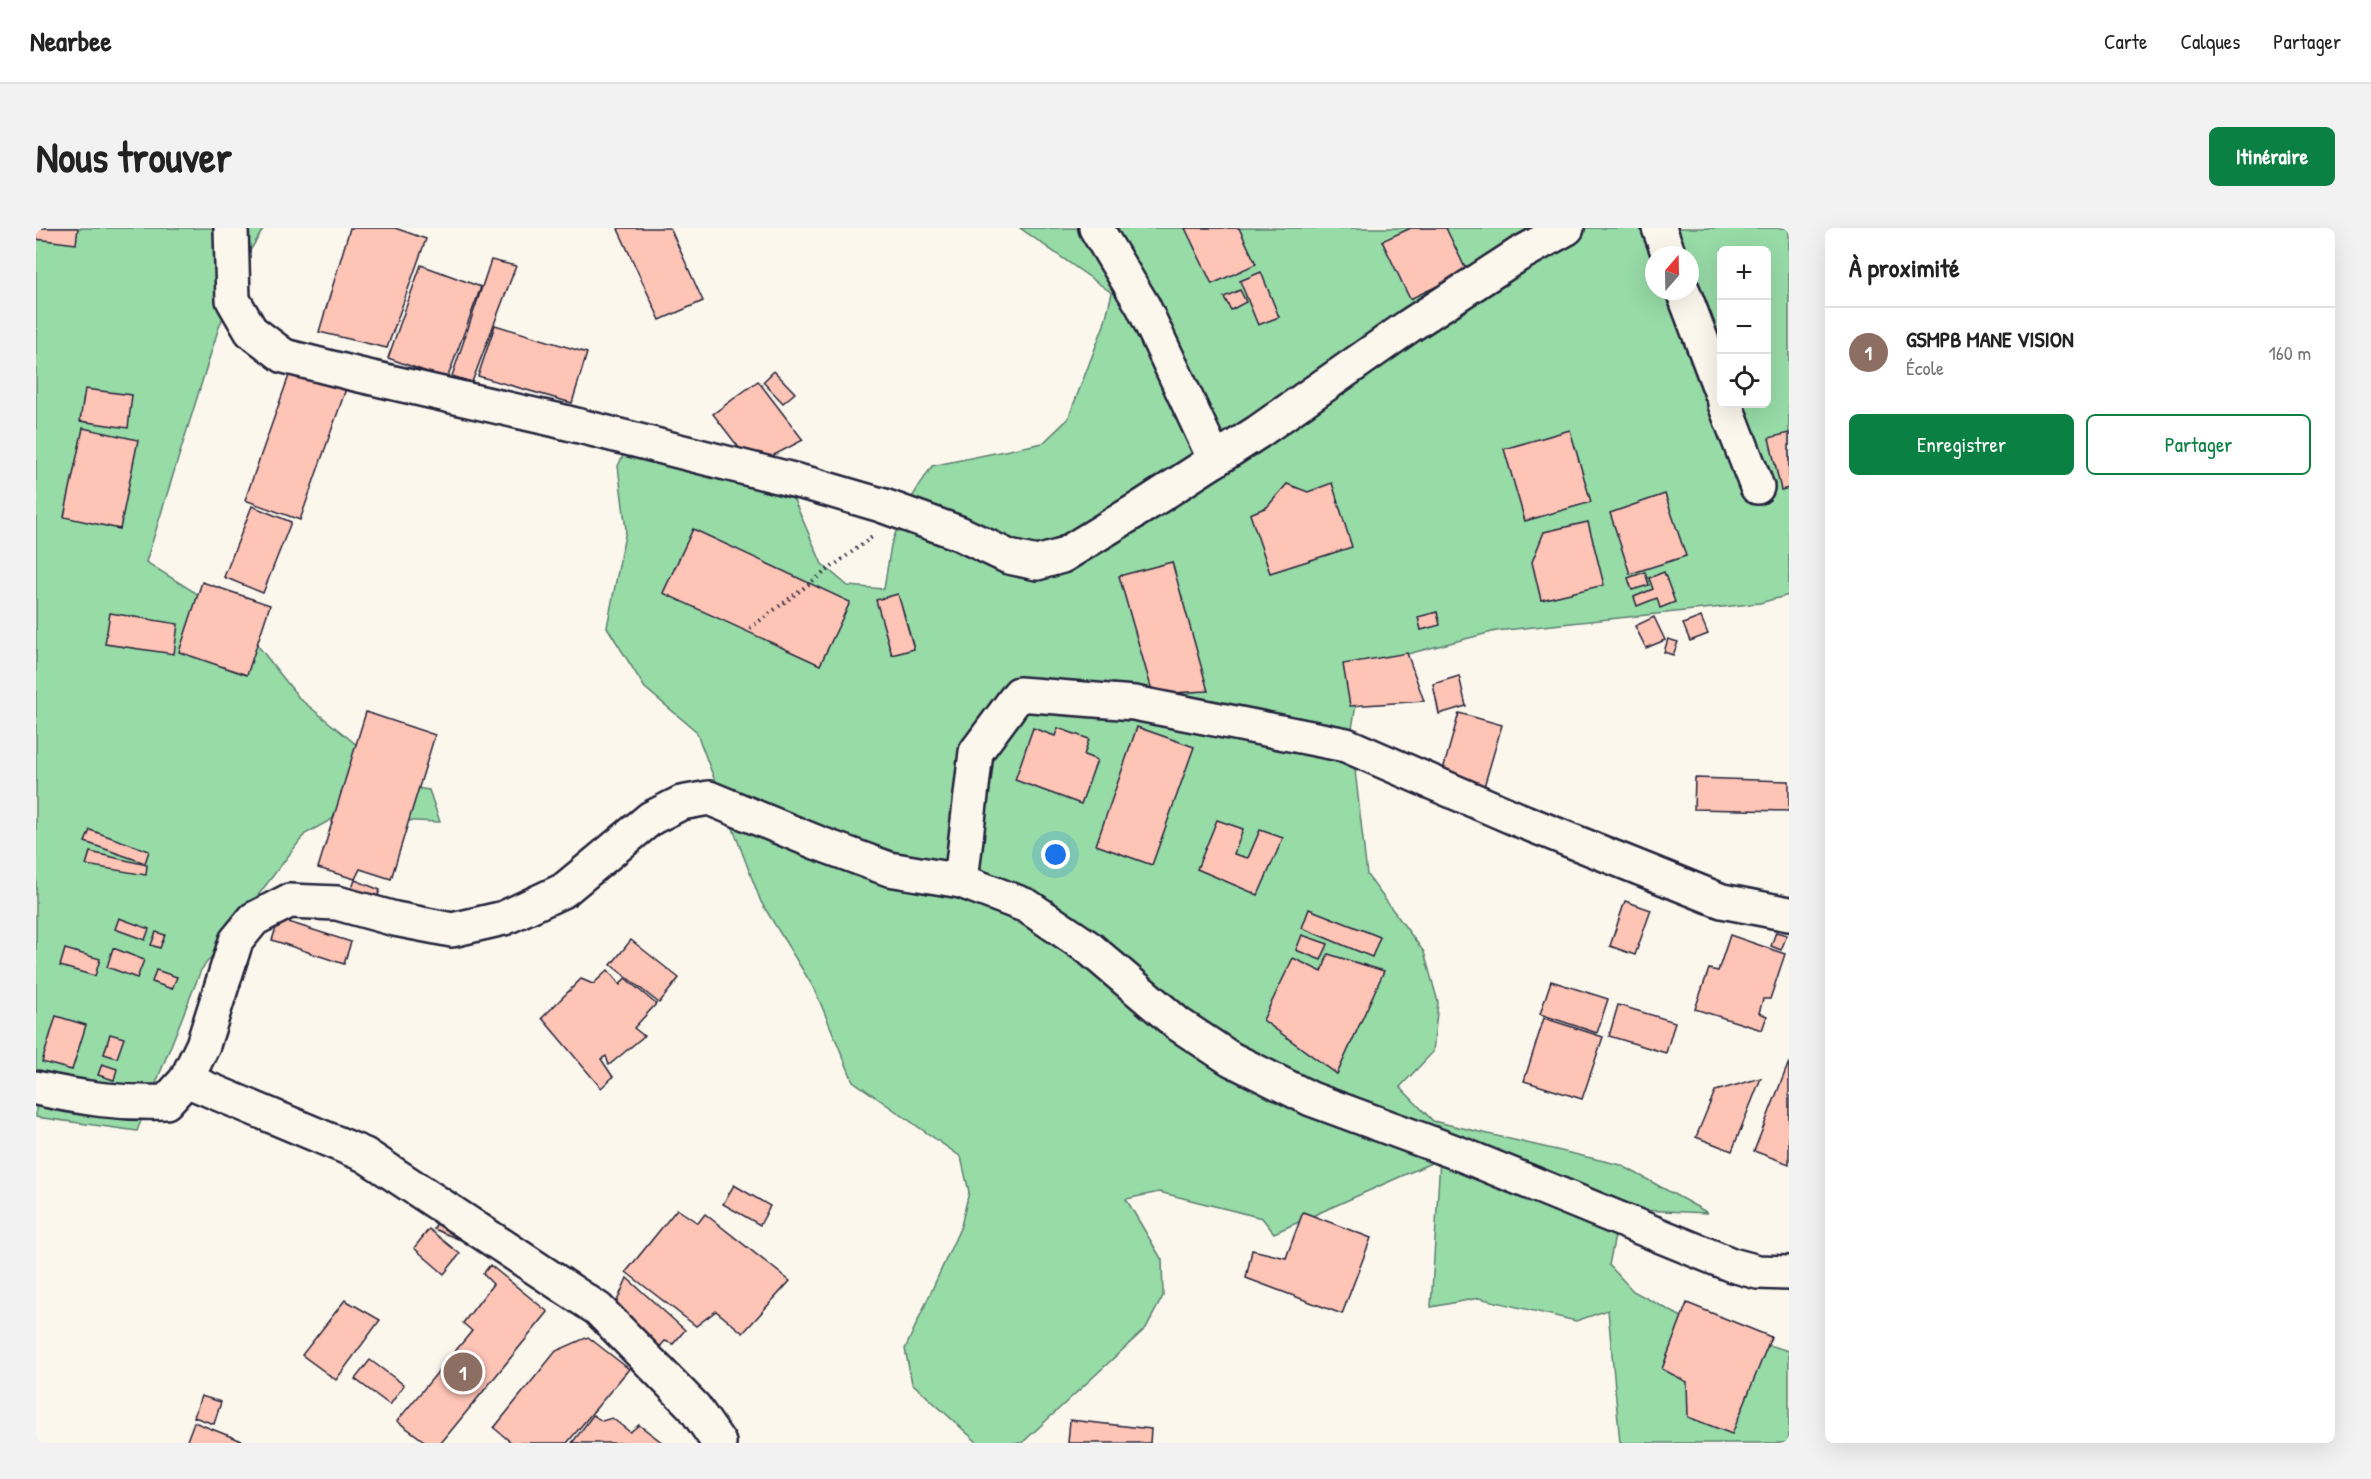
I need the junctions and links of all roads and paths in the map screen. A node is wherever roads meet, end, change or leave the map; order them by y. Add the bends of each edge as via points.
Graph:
1 (231, 228) edge
2 (1096, 228) edge
3 (1567, 228) edge
4 (1659, 228) edge
5 (1666, 246) edge
6 (1686, 300) edge
7 (1717, 381) edge
8 (1727, 408) edge
9 (1215, 460) junction
10 (1757, 487) dead end
11 (881, 505) junction
12 (750, 628) dead end
13 (961, 881) junction
14 (1789, 914) edge
15 (186, 1080) junction
16 (36, 1088) edge
17 (1789, 1273) edge
18 (719, 1443) edge

1 - 11 street via 233,300 251,331 284,356 556,420
2 - 9 street via 1143,306
3 - 9 street via 1409,326
4 - 5 street
6 - 7 street
8 - 10 street
9 - 11 street via 1062,556 1038,563 1009,556 959,532
11 - 12 path via 874,535
13 - 14 street via 976,752 1019,694 1134,703 1346,745 1722,901
13 - 15 street via 888,869 709,798 681,803 651,818 564,890 504,918 452,930 337,903 289,901 254,920 236,941 202,1045
13 - 17 street via 1027,906 1089,948 1178,1024 1231,1059 1311,1099 1463,1155 1732,1264 1758,1272
15 - 16 street via 166,1102 88,1099
15 - 18 street via 364,1155 598,1309 694,1407

